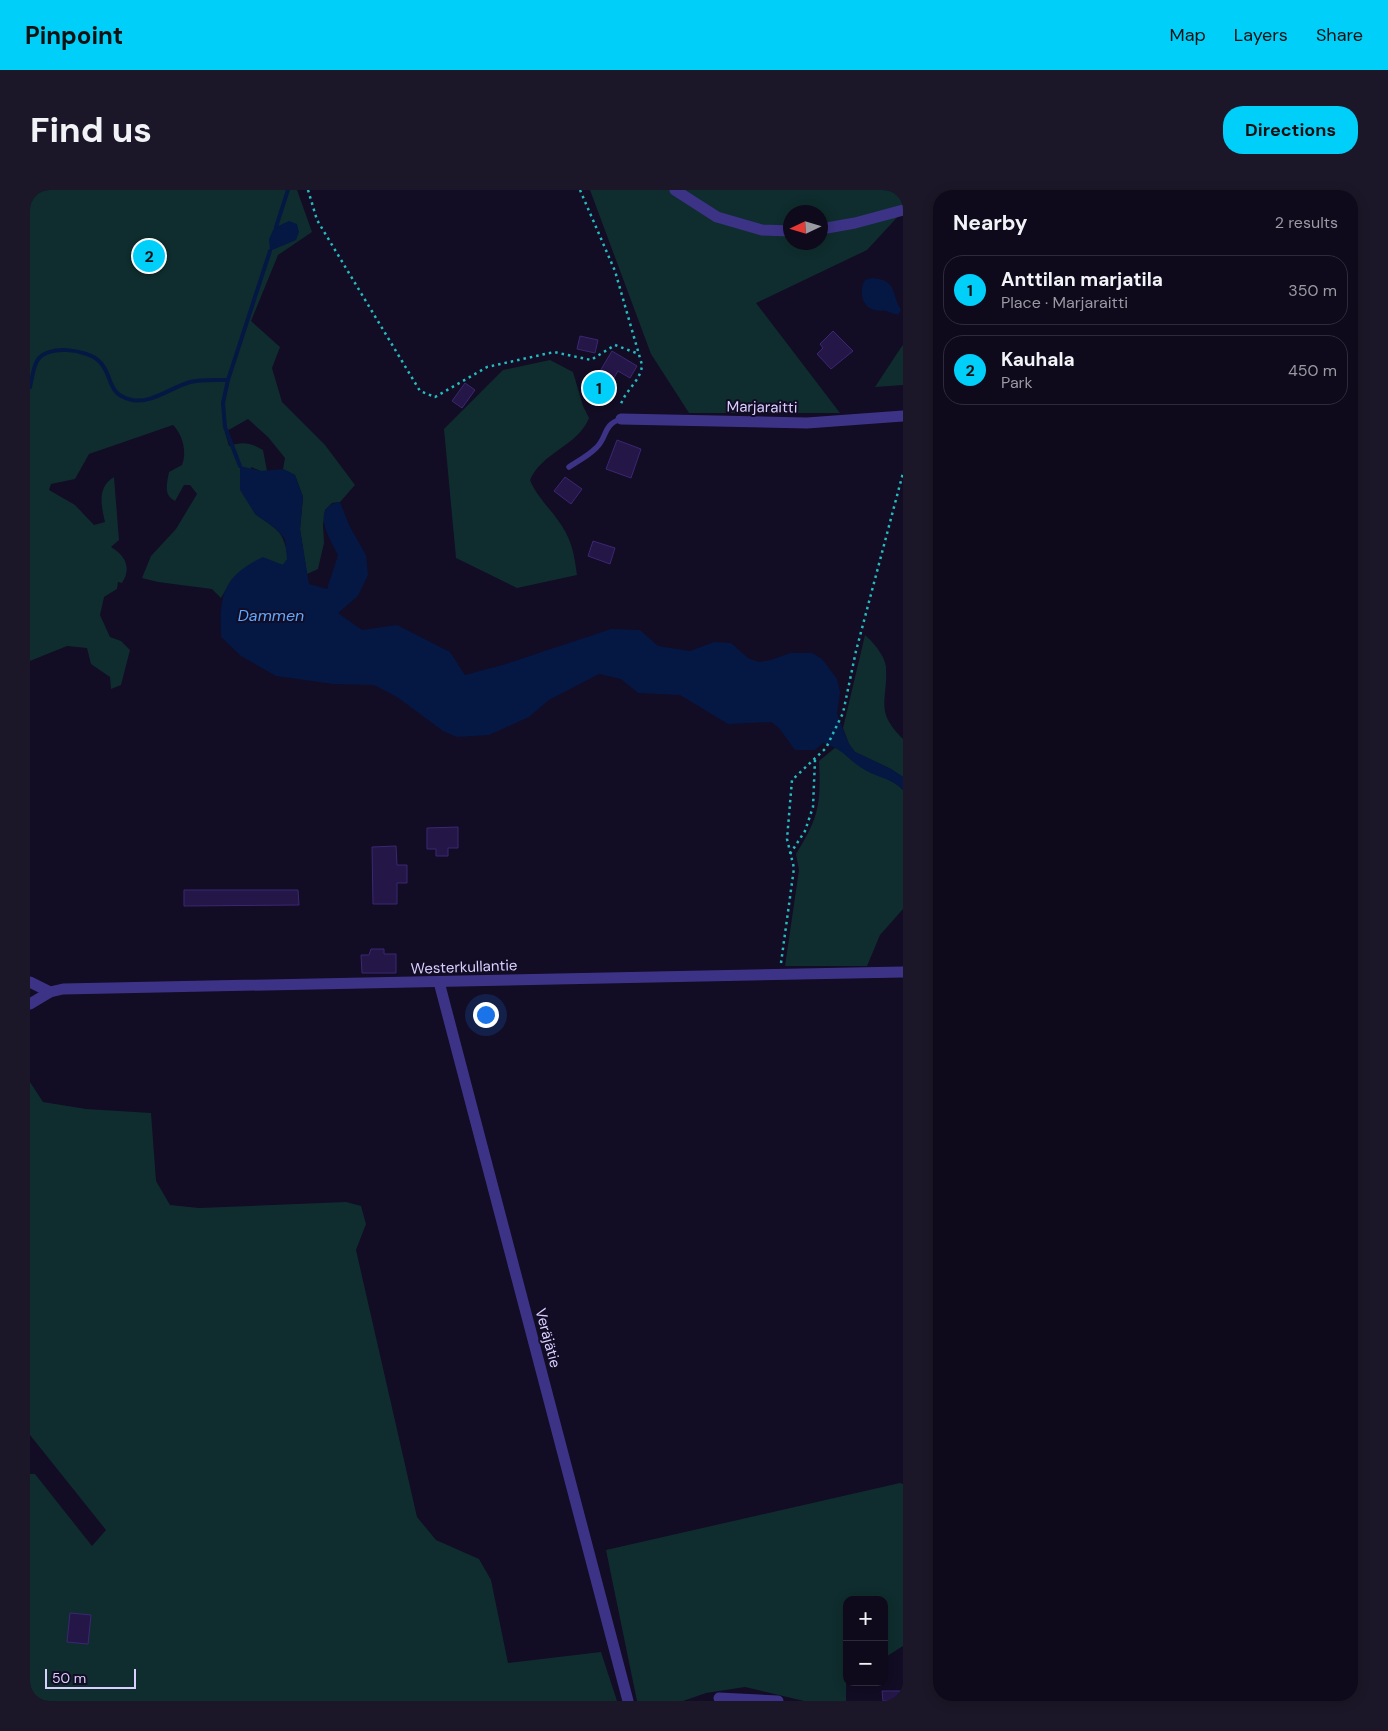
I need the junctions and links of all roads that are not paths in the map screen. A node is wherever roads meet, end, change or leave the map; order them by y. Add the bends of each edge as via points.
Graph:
1 (674, 190) edge
2 (903, 210) edge
3 (828, 228) edge
4 (783, 231) edge
5 (903, 416) edge
6 (621, 419) joint
7 (569, 467) dead end
8 (903, 972) edge
9 (30, 982) edge
10 (439, 982) junction
11 (50, 992) junction
12 (30, 1004) edge
13 (716, 1700) edge
14 (628, 1701) edge
15 (778, 1701) edge

1 - 4 street via 717,217 762,230
2 - 3 street
5 - 6 street, Marjaraitti via 807,423
6 - 7 lane via 612,422 597,447
8 - 10 street, Westerkullantie
9 - 11 street
10 - 11 street, Westerkullantie via 189,985
10 - 14 street, Veräjätie
11 - 12 street, Westerkullantie
13 - 15 street

